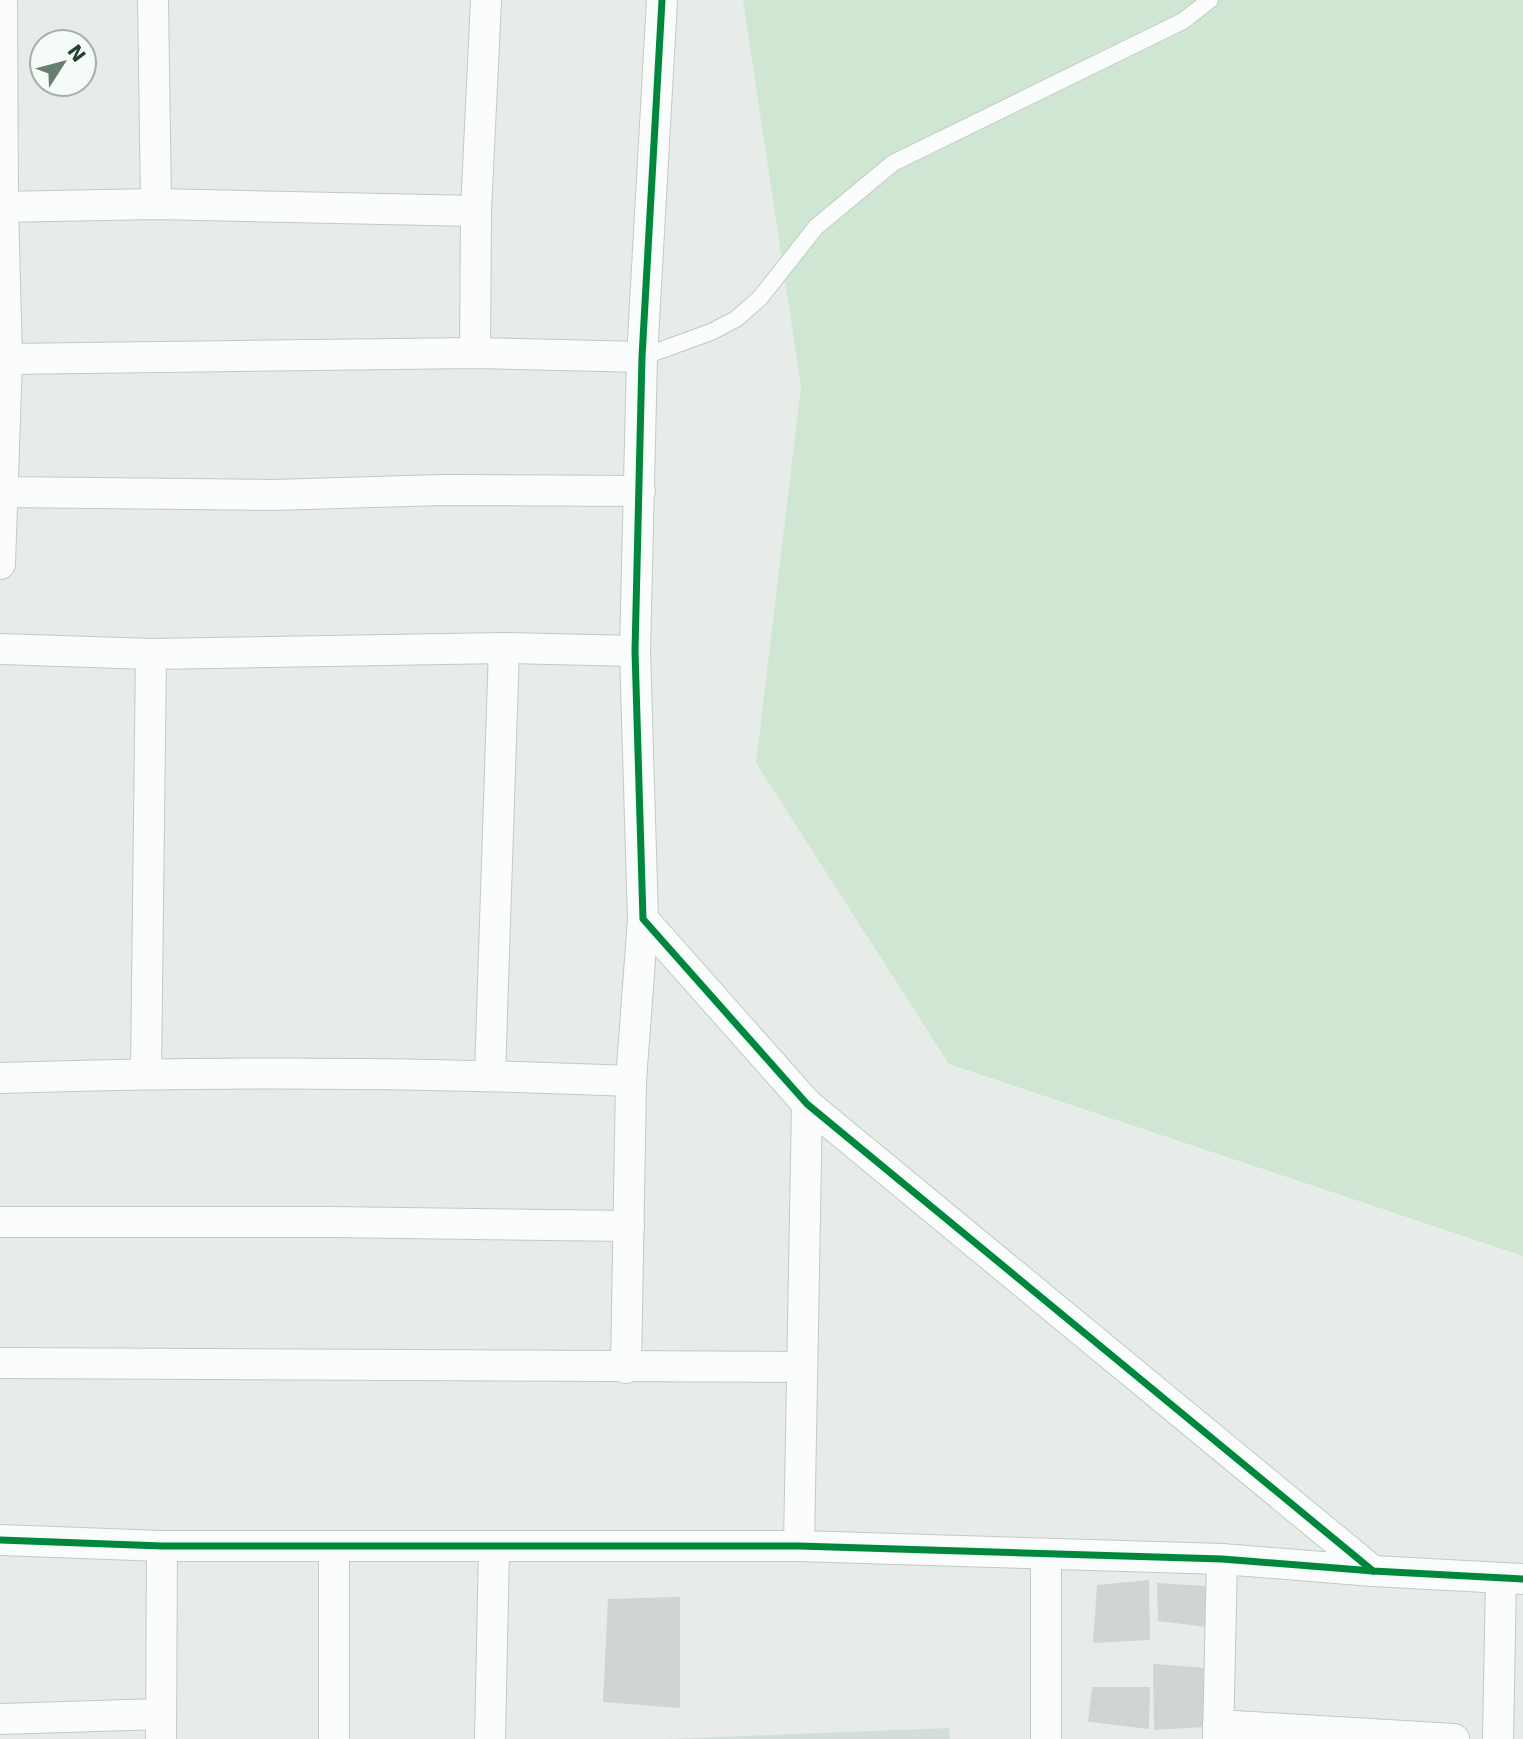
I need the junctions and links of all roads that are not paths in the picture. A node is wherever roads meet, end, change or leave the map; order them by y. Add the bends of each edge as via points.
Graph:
1 (2, 0) edge
2 (153, 0) edge
3 (486, 0) edge
4 (662, 0) edge
5 (1210, 0) edge
6 (156, 204) junction
7 (1, 207) edge
8 (476, 211) junction
9 (475, 353) junction
10 (642, 357) junction
11 (7, 359) junction
12 (640, 491) junction
13 (1, 501) edge
14 (0, 564) edge
15 (504, 648) junction
16 (0, 649) edge
17 (635, 651) junction
18 (151, 654) junction
19 (643, 919) junction
20 (146, 1073) junction
21 (490, 1075) junction
22 (0, 1078) edge
23 (631, 1081) junction
24 (807, 1104) junction
25 (0, 1222) edge
26 (629, 1226) junction
27 (0, 1363) edge
28 (800, 1367) junction
29 (626, 1368) junction
30 (0, 1539) edge
31 (162, 1546) junction
32 (334, 1546) junction
33 (799, 1546) junction
34 (494, 1547) junction
35 (1046, 1555) junction
36 (1222, 1559) junction
37 (1373, 1571) junction
38 (1512, 1579) edge
39 (0, 1719) edge
40 (161, 1726) edge
41 (1218, 1732) edge
42 (334, 1739) edge
43 (491, 1739) edge
44 (1046, 1739) edge
45 (1454, 1739) edge
46 (1498, 1739) edge

1 - 7 street
2 - 6 street
3 - 8 street
4 - 10 street
5 - 10 lane via 1183,21 893,163 816,227 760,298 736,320
6 - 7 street
6 - 8 street
7 - 11 street
8 - 9 street
9 - 10 street
9 - 11 street
10 - 12 street
11 - 13 street
12 - 13 street
12 - 17 street
13 - 14 street
15 - 17 street
15 - 18 street
15 - 21 street
16 - 18 street
17 - 19 street
18 - 20 street
19 - 23 street
19 - 24 street
20 - 21 street
20 - 22 street
21 - 23 street
23 - 26 street
24 - 28 street
24 - 37 street
25 - 26 street
26 - 29 street
27 - 29 street
28 - 29 street
28 - 33 street
30 - 31 street
31 - 32 street
31 - 40 street
32 - 34 street
32 - 42 street
33 - 34 street
33 - 35 street
34 - 43 street
35 - 36 street
35 - 44 street
36 - 37 street
36 - 41 street
37 - 38 street
38 - 46 street
39 - 40 street
41 - 45 street

